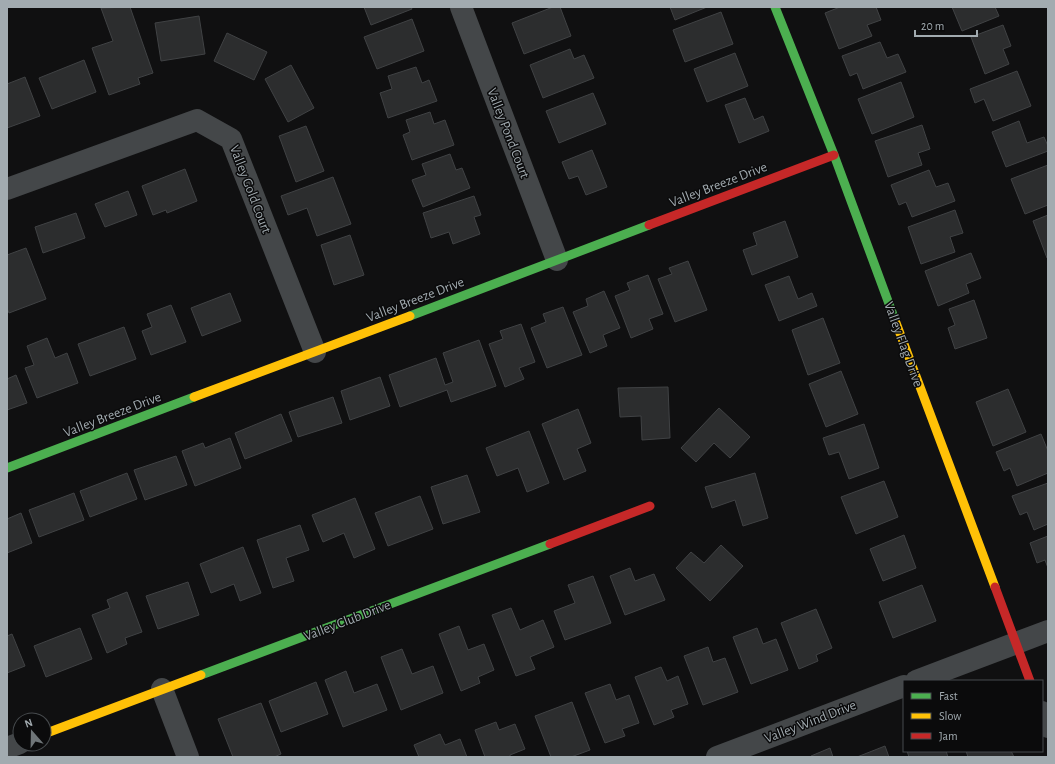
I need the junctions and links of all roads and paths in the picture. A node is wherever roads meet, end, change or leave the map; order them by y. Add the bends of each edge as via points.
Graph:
1 (461, 7) edge
2 (775, 7) edge
3 (834, 155) junction
4 (7, 189) edge
5 (557, 260) junction
6 (315, 352) junction
7 (7, 468) edge
8 (650, 506) dead end
9 (1048, 631) edge
10 (1016, 643) junction
11 (919, 680) edge
12 (1030, 680) edge
13 (903, 686) edge
14 (162, 690) junction
15 (1043, 714) edge
16 (1048, 727) edge
17 (52, 731) edge
18 (188, 757) edge
19 (717, 757) edge

1 - 5 street, Valley Pond Court
2 - 3 street, Valley Flag Drive
3 - 5 street, Valley Breeze Drive
3 - 10 street, Valley Flag Drive
4 - 6 street, Valley Gold Court via 197,120 231,139
5 - 6 street, Valley Breeze Drive
6 - 7 street, Valley Breeze Drive
8 - 14 street, Valley Club Drive
9 - 10 street
10 - 11 street
10 - 12 street, Valley Flag Drive
13 - 19 street, Valley Wind Drive
14 - 17 street, Valley Club Drive
14 - 18 street
15 - 16 street

